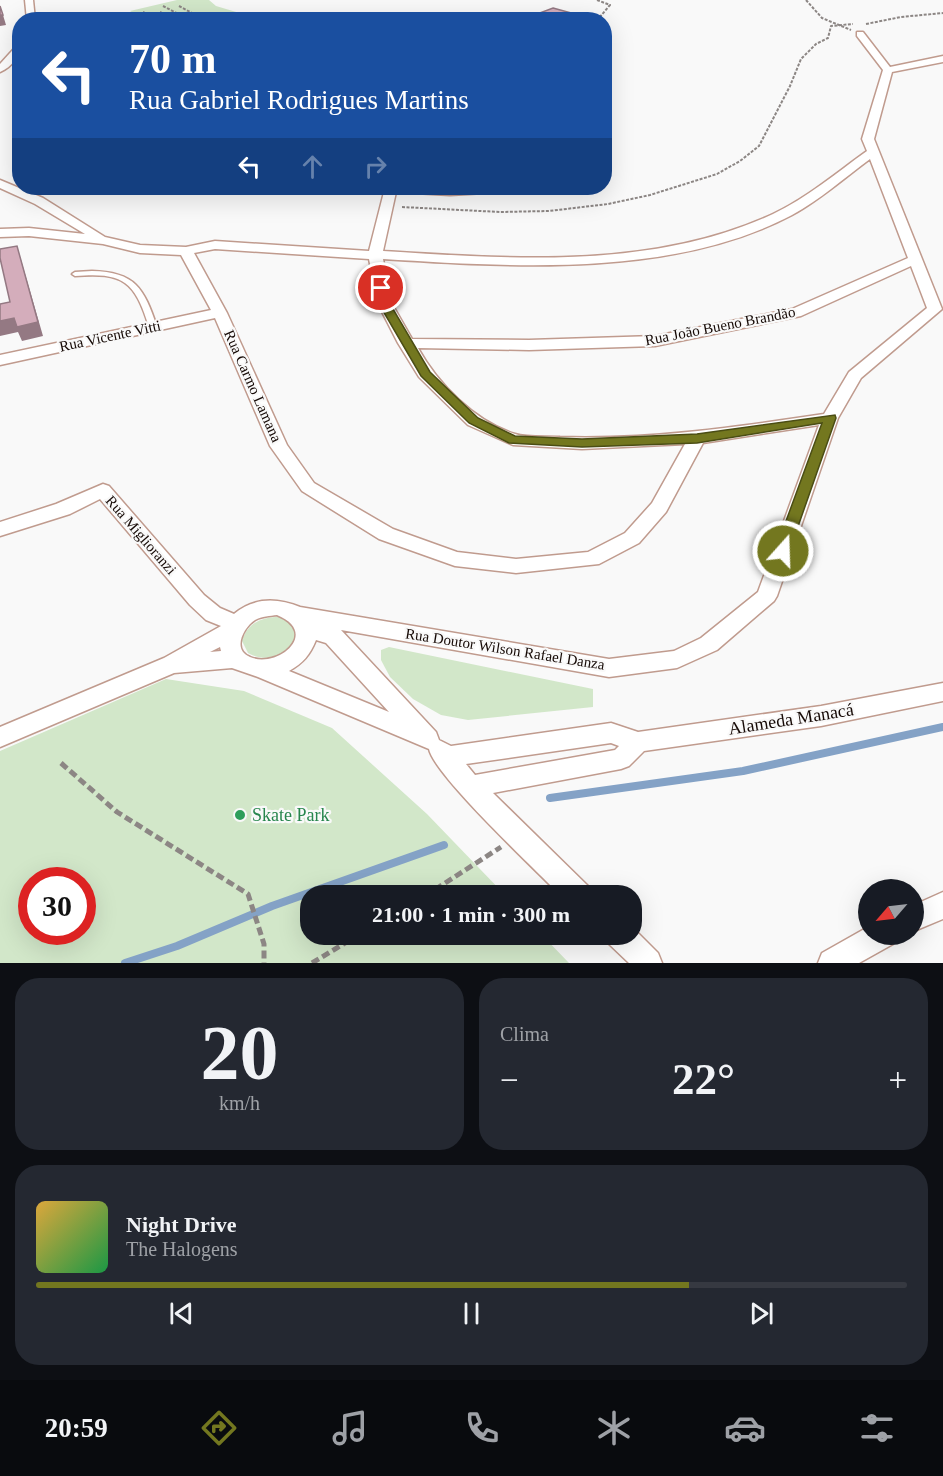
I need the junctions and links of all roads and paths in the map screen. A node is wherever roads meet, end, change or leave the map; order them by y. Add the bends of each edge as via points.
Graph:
1 (597, 0) edge
2 (806, 0) edge
3 (163, 6) dead end
4 (179, 6) dead end
5 (175, 12) edge
6 (190, 12) edge
7 (604, 12) edge
8 (943, 13) edge
9 (835, 24) junction
10 (854, 24) dead end
11 (866, 24) dead end
12 (860, 34) joint
13 (12, 54) edge
14 (943, 58) edge
15 (0, 69) edge
16 (888, 70) junction
17 (872, 153) junction
18 (25, 195) edge
19 (388, 195) edge
20 (387, 206) junction
21 (0, 233) edge
22 (103, 240) junction
23 (186, 251) junction
24 (375, 255) junction
25 (916, 259) junction
26 (75, 274) dead end
27 (220, 313) junction
28 (153, 327) junction
29 (406, 343) junction
30 (0, 360) edge
31 (830, 418) junction
32 (697, 438) junction
33 (0, 529) edge
34 (303, 622) junction
35 (235, 626) junction
36 (236, 659) junction
37 (172, 664) junction
38 (260, 669) junction
39 (943, 692) edge
40 (0, 737) edge
41 (428, 739) junction
42 (638, 742) junction
43 (447, 757) junction
44 (61, 763) dead end
45 (470, 787) junction
46 (519, 836) junction
47 (442, 885) edge
48 (569, 885) edge
49 (943, 905) edge
50 (924, 914) edge
51 (342, 945) edge
52 (630, 945) edge
53 (864, 945) edge
54 (264, 963) edge
55 (312, 963) edge
56 (648, 963) edge
57 (832, 963) edge

1 - 7 path via 610,5
2 - 9 path via 822,18
3 - 5 path
4 - 6 path
8 - 11 path
9 - 10 path
9 - 12 path
9 - 20 path via 828,38 801,59 759,146 717,174 608,204 549,211
12 - 16 street
13 - 15 street
14 - 16 street
16 - 17 street, Rua Doutor Wilson Rafael Danza via 868,139
17 - 24 street via 808,201 746,230 693,246 568,261 494,262
17 - 25 street, Rua Doutor Wilson Rafael Danza
18 - 22 street
19 - 20 street
20 - 24 street
21 - 22 street
22 - 23 street via 140,249
23 - 24 street via 215,245
23 - 27 street, Rua Carmo Lamana
24 - 29 street via 385,304
25 - 29 street, Rua João Bueno Brandão via 796,313 655,341
25 - 31 street, Rua Doutor Wilson Rafael Danza via 935,309 855,375
26 - 28 lane via 99,271 130,281 148,307
27 - 28 street, Rua Vicente Vitti
27 - 32 street, Rua Carmo Lamana via 279,446 308,487 386,534 455,559 516,566 592,559 632,538 659,507
28 - 30 street, Rua Vicente Vitti
29 - 32 street via 425,374 474,421 513,440 582,443
31 - 32 street
31 - 34 street, Rua Doutor Wilson Rafael Danza via 767,596 709,644 677,659 609,668
33 - 35 street, Rua Miglioranzi via 63,509 103,490 197,600
34 - 35 street via 279,607 245,616
34 - 38 street via 308,639 295,657 285,664
34 - 41 street via 333,636
35 - 36 street via 230,639
35 - 37 street
36 - 37 street
36 - 38 street
37 - 40 street
38 - 41 street
39 - 42 street, Alameda Manacá via 821,716
41 - 43 street
42 - 43 street, Alameda Manacá via 611,733
42 - 45 street via 621,759
43 - 45 street
44 - 54 path via 117,812 248,894 264,944
45 - 46 street
46 - 47 path
46 - 48 street
49 - 50 street
51 - 55 path
52 - 56 street
53 - 57 street

